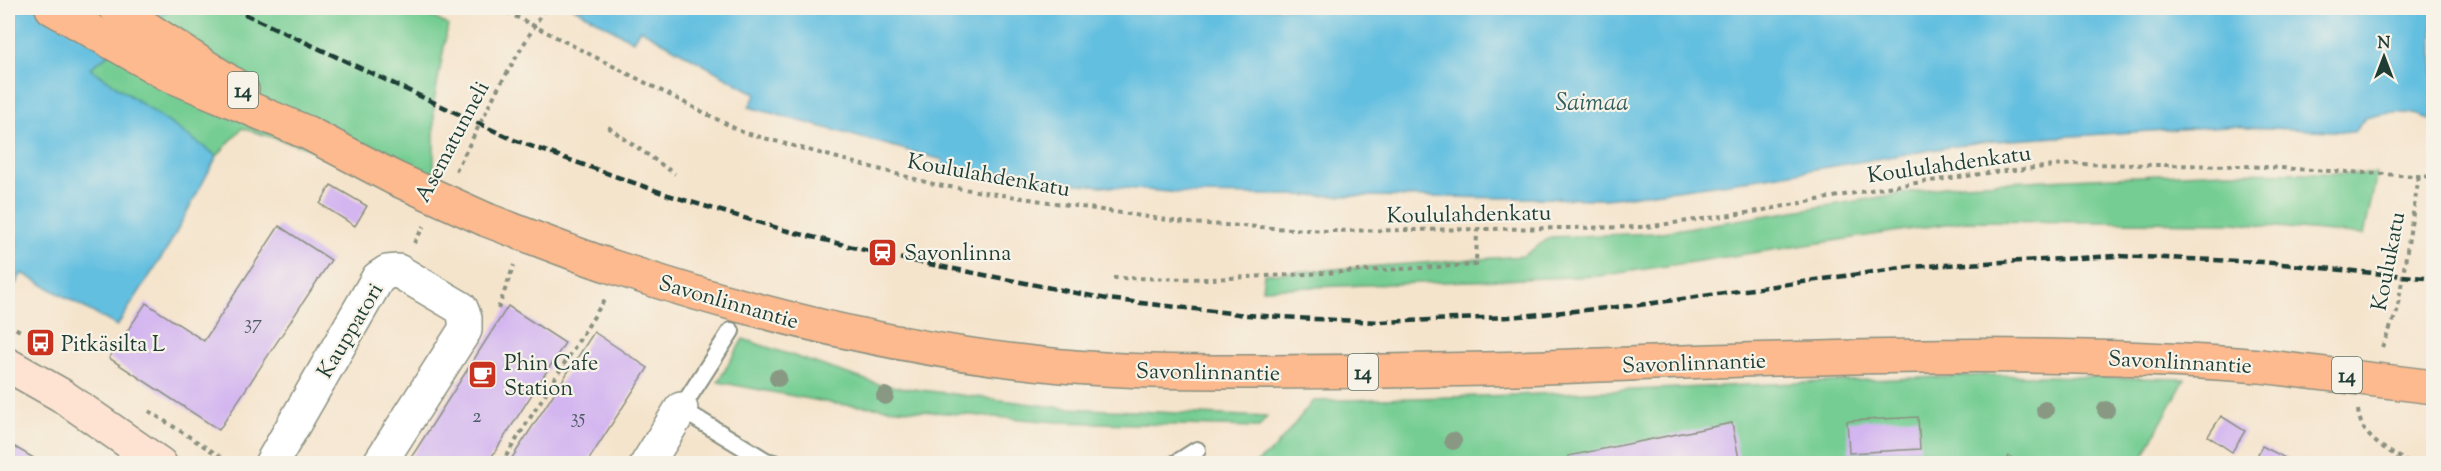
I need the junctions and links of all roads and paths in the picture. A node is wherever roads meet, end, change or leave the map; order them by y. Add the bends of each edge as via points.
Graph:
1 (52, 8) edge
2 (116, 8) edge
3 (499, 8) edge
4 (545, 8) edge
5 (536, 26) junction
6 (172, 60) junction
7 (608, 127) dead end
8 (675, 174) dead end
9 (453, 176) dead end
10 (2420, 176) junction
11 (2433, 177) edge
12 (430, 216) dead end
13 (1477, 230) junction
14 (516, 262) dead end
15 (404, 275) junction
16 (1113, 278) dead end
17 (608, 293) dead end
18 (488, 304) dead end
19 (730, 331) dead end
20 (2378, 356) dead end
21 (8, 365) edge
22 (2433, 387) edge
23 (2360, 400) dead end
24 (681, 409) junction
25 (146, 410) dead end
26 (1197, 450) dead end
27 (160, 464) edge
28 (232, 464) edge
29 (271, 464) edge
30 (379, 464) edge
31 (501, 464) edge
32 (647, 464) edge
33 (777, 464) edge
34 (1175, 464) edge
35 (2411, 464) edge

1 - 6 highway, Savonlinnantie / 14
2 - 6 highway, 14
3 - 5 path, Koululahdenkatu
4 - 5 path, Asematunneli
5 - 9 path, Asematunneli via 497,90
5 - 13 path, Koululahdenkatu via 742,132 937,185 1187,223 1329,231
6 - 22 highway, Savonlinnantie / 14, bridge via 394,178 487,220 705,296 809,323 950,351 1062,366 1180,372 1390,372 1879,355 2088,356 2260,366
7 - 8 path
10 - 11 path, Koululahdenkatu
10 - 13 path, Koululahdenkatu via 2245,166 2074,165 1887,187 1645,227
10 - 20 path, Koulukatu via 2397,312
12 - 15 path, Asematunneli via 406,256
13 - 16 path via 1476,265 1211,279
14 - 18 path via 498,310
15 - 29 street, Kauppatori via 387,272 378,278
15 - 30 street, Kauppatori via 461,308 465,330
17 - 31 path
19 - 24 lane
21 - 27 main road via 61,395
23 - 35 path via 2358,412 2366,435
24 - 32 street
24 - 33 lane
25 - 28 path
26 - 34 lane

